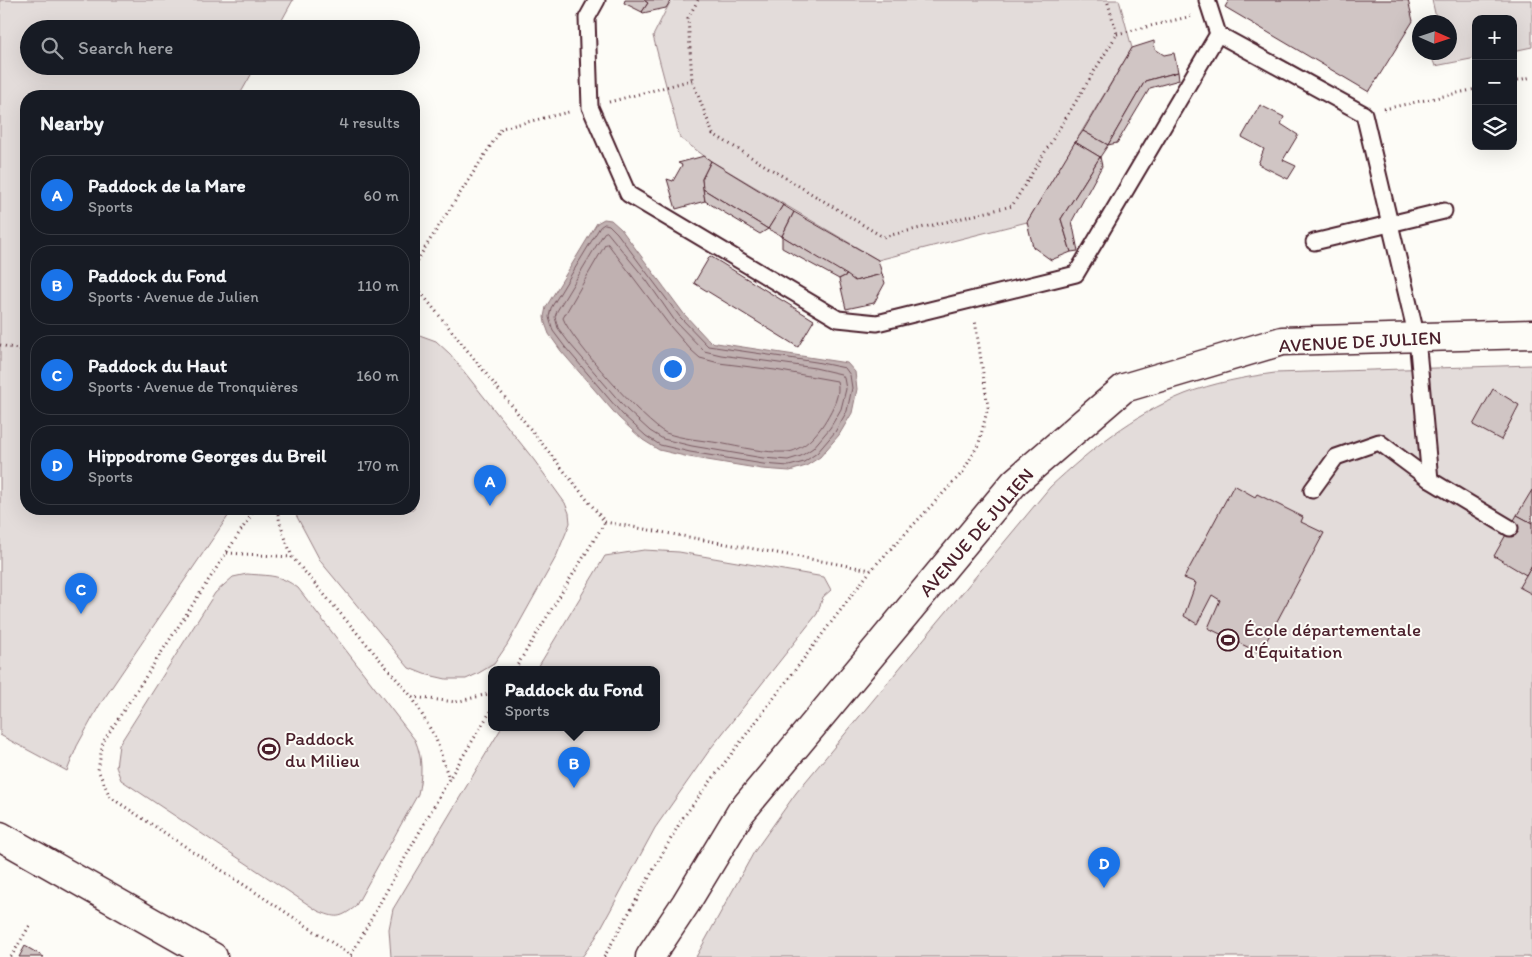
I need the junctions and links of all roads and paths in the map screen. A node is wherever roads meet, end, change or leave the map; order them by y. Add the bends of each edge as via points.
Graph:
1 (597, 0) edge
2 (698, 0) edge
3 (1107, 0) edge
4 (1209, 6) edge
5 (1117, 34) junction
6 (1218, 34) junction
7 (1532, 77) edge
8 (692, 80) junction
9 (1517, 80) edge
10 (1472, 90) edge
11 (590, 107) junction
12 (1364, 114) junction
13 (1444, 211) dead end
14 (1390, 224) junction
15 (1314, 242) dead end
16 (420, 256) edge
17 (420, 291) edge
18 (971, 300) junction
19 (1532, 334) edge
20 (1417, 338) junction
21 (0, 345) edge
22 (20, 350) edge
23 (1430, 480) junction
24 (1312, 490) dead end
25 (251, 515) edge
26 (278, 515) edge
27 (605, 522) junction
28 (1510, 528) dead end
29 (226, 553) junction
30 (292, 557) junction
31 (871, 570) junction
32 (518, 666) edge
33 (488, 693) edge
34 (412, 697) junction
35 (488, 716) edge
36 (449, 780) junction
37 (0, 836) edge
38 (686, 903) junction
39 (30, 924) dead end
40 (352, 956) edge
41 (11, 957) edge
42 (213, 957) edge
43 (604, 957) edge
44 (650, 957) edge
45 (666, 957) edge

1 - 11 lane via 587,18
2 - 8 path via 688,18
3 - 5 path
4 - 5 path
4 - 6 lane
5 - 8 path via 1012,206 883,237 713,134
6 - 12 lane
6 - 18 lane via 1076,274
7 - 9 path
8 - 11 path
10 - 12 path
11 - 16 path via 502,128
11 - 18 lane via 628,194 838,320 877,323
12 - 14 lane
13 - 14 lane
14 - 15 lane
14 - 20 lane
17 - 27 path
18 - 31 path via 988,407 979,443 963,472
19 - 20 street, AVENUE DE JULIEN
20 - 23 lane
20 - 38 street, AVENUE DE JULIEN via 1282,342 1124,388 1015,482 741,812
21 - 22 path
23 - 24 lane via 1379,442 1336,457
23 - 28 lane
25 - 29 path
26 - 30 path
27 - 31 path
27 - 32 path
29 - 30 path
29 - 40 path via 103,742 98,770 110,797
30 - 34 path
31 - 43 path via 682,819
33 - 34 path via 456,702
34 - 36 path via 436,739
35 - 36 path
36 - 40 path
37 - 42 street
38 - 44 street, AVENUE DE JULIEN
38 - 45 street, AVENUE DE JULIEN
39 - 41 path

